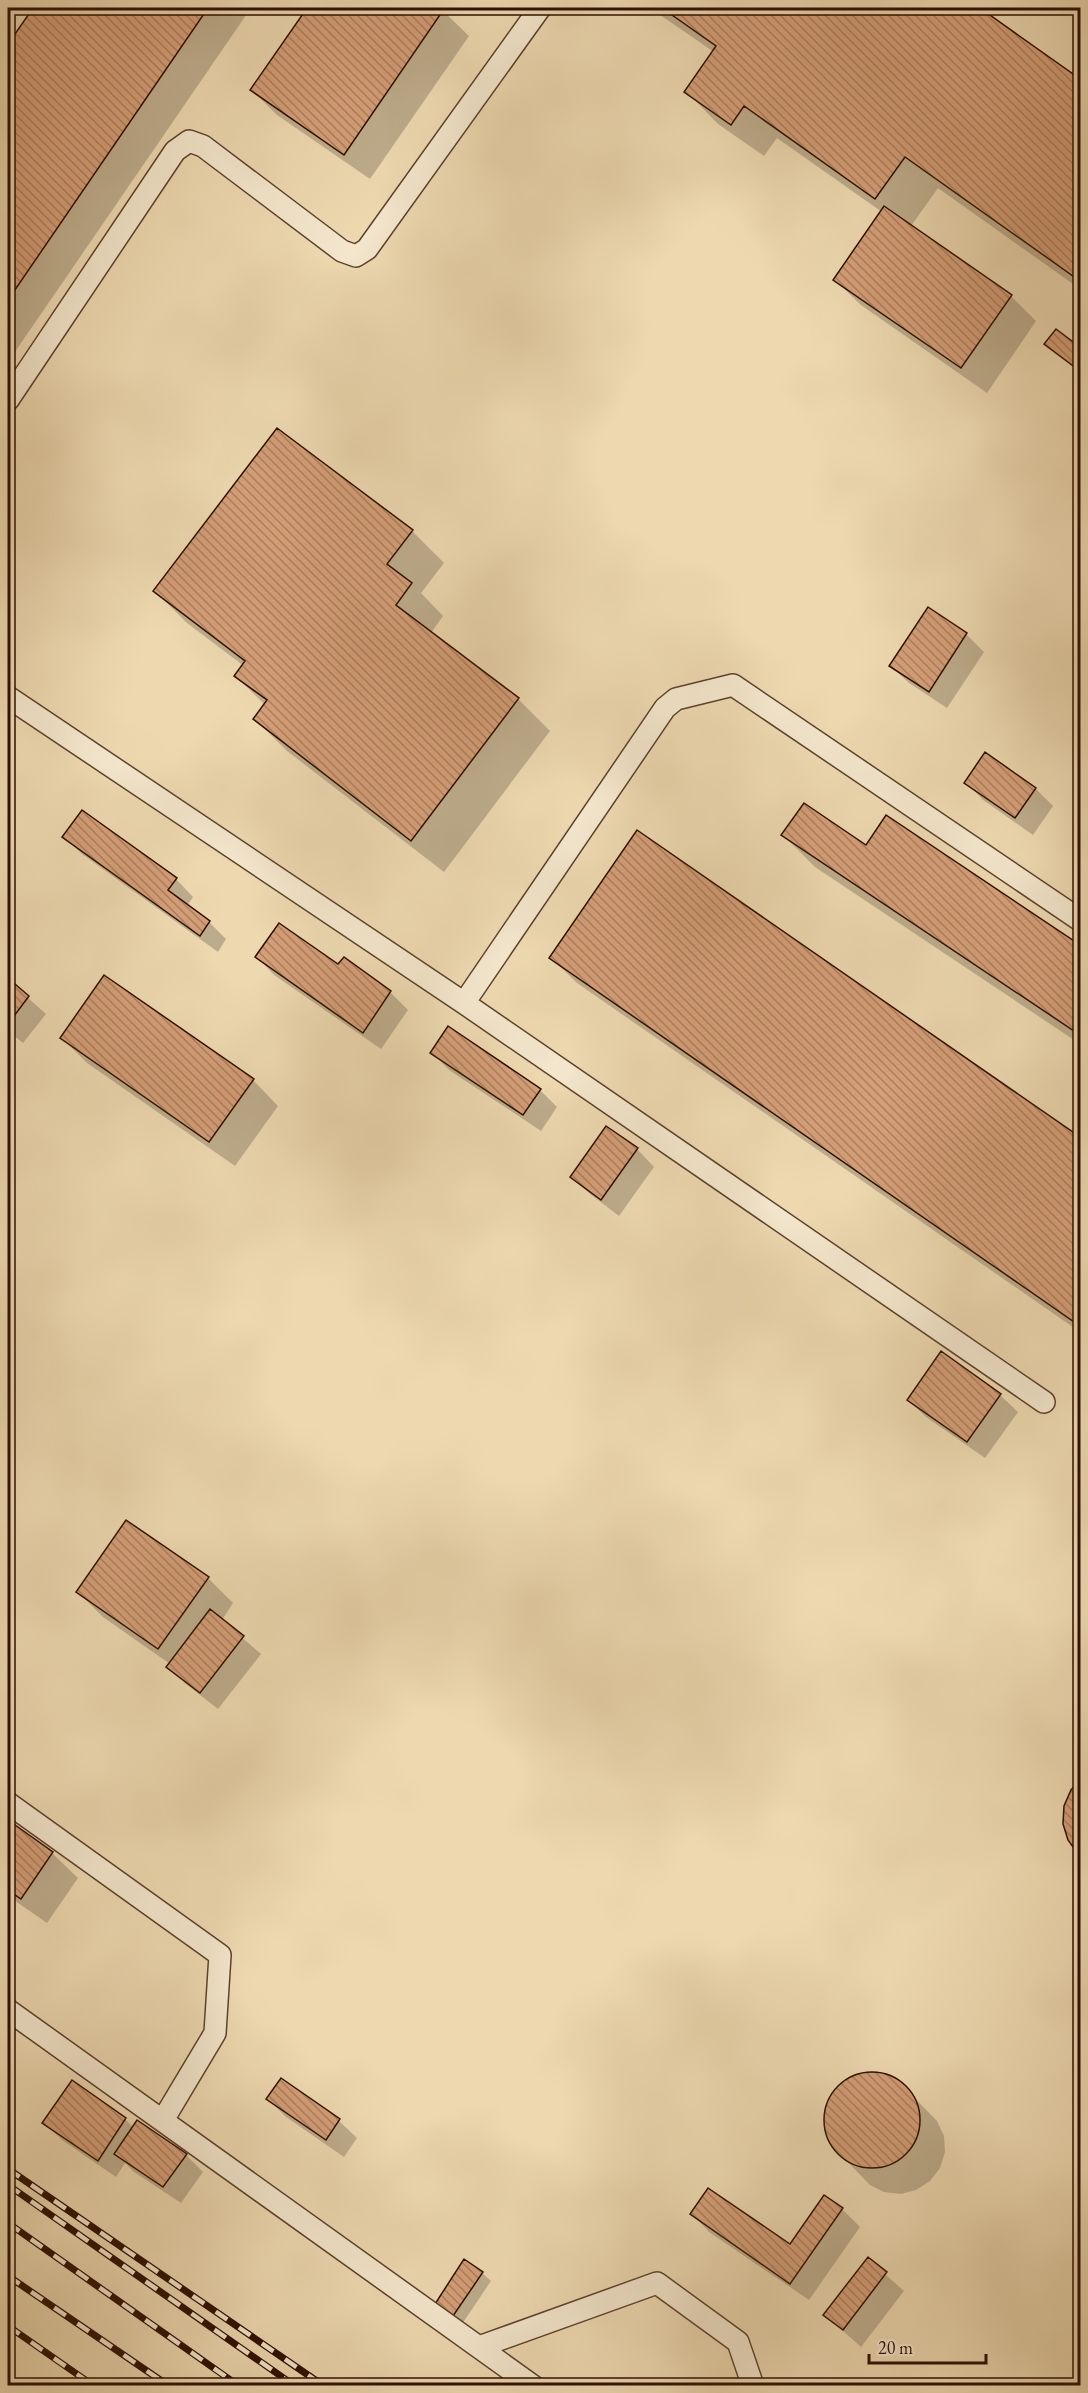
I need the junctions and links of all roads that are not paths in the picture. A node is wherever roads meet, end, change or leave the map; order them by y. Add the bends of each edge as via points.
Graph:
1 (540, 8) edge
2 (8, 400) edge
3 (8, 697) edge
4 (1080, 920) edge
5 (464, 1003) junction
6 (1044, 1402) dead end
7 (8, 1803) edge
8 (8, 2010) edge
9 (163, 2120) junction
10 (479, 2347) junction
11 (533, 2385) edge
12 (753, 2385) edge

1 - 2 lane via 367,249 356,256 342,251 203,146 189,141 175,151
3 - 5 lane
4 - 5 lane via 733,686 676,699 665,708
5 - 6 lane
7 - 9 lane via 220,1955 215,2033
8 - 9 lane
9 - 10 lane
10 - 11 lane
10 - 12 lane via 657,2283 738,2342

